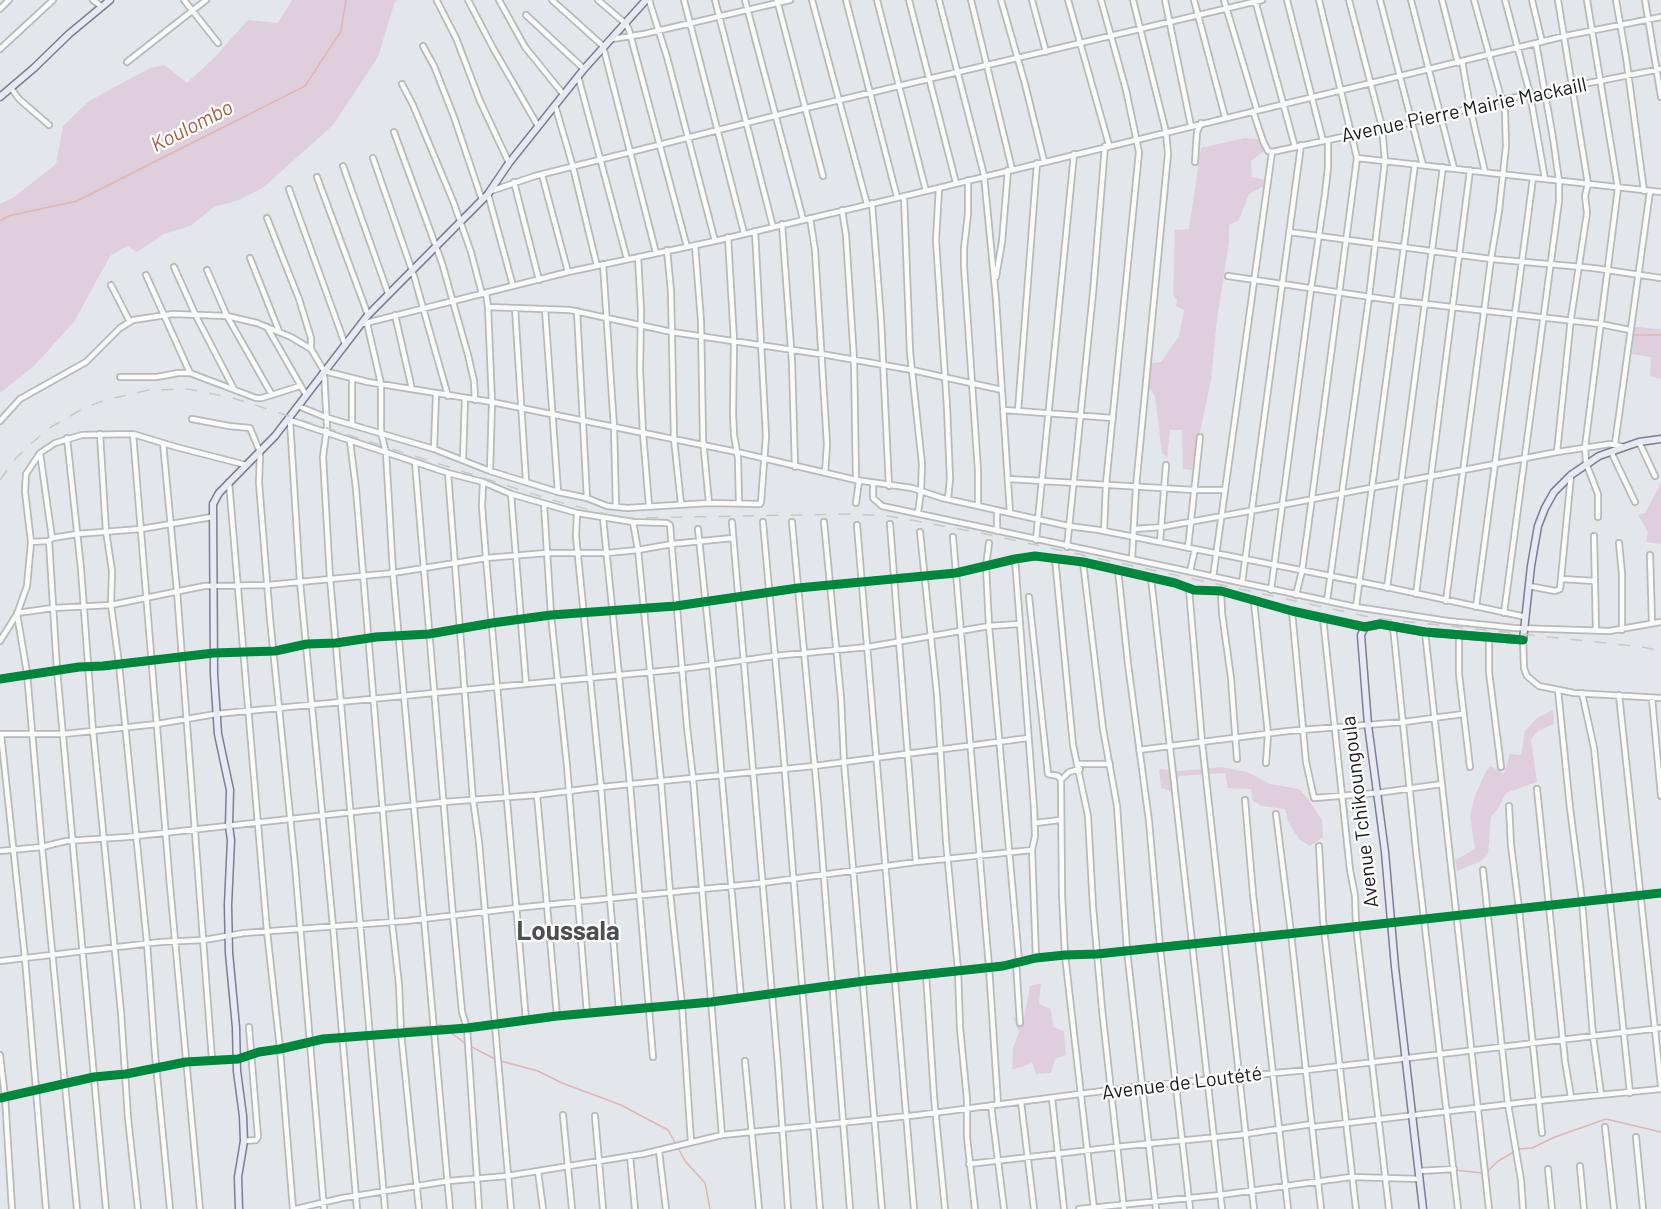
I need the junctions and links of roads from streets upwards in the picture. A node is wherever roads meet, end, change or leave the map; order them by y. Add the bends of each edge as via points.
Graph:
1 (9, 0) edge
2 (53, 0) edge
3 (93, 0) edge
4 (110, 0) edge
5 (184, 0) edge
6 (206, 0) edge
7 (468, 0) edge
8 (499, 0) edge
9 (552, 0) edge
10 (598, 0) edge
11 (684, 0) edge
12 (715, 0) edge
13 (746, 0) edge
14 (790, 0) edge
15 (812, 0) edge
16 (846, 0) edge
17 (877, 0) edge
18 (909, 0) edge
19 (939, 0) edge
20 (971, 0) edge
21 (1001, 0) edge
22 (1032, 0) edge
23 (1068, 0) edge
24 (1101, 0) edge
25 (1133, 0) edge
26 (1165, 0) edge
27 (1194, 0) edge
28 (1224, 0) edge
29 (1262, 0) edge
30 (1287, 0) edge
31 (1319, 0) edge
32 (1349, 0) edge
33 (1380, 0) edge
34 (1411, 0) edge
35 (1442, 0) edge
36 (1474, 0) edge
37 (1504, 0) edge
38 (1532, 0) edge
39 (1558, 0) edge
40 (1587, 0) edge
41 (1616, 0) edge
42 (1645, 0) edge
43 (437, 1) edge
44 (645, 1) edge
45 (1255, 1) edge
46 (777, 2) edge
47 (102, 7) junction
48 (0, 9) edge
49 (1227, 9) junction
50 (193, 11) junction
51 (748, 11) junction
52 (526, 15) dead end
53 (1198, 16) junction
54 (719, 17) junction
55 (1661, 17) edge
56 (1648, 20) junction
57 (1171, 22) junction
58 (690, 23) junction
59 (626, 24) junction
60 (1620, 26) junction
61 (1140, 30) junction
62 (659, 31) junction
63 (1592, 31) junction
64 (1565, 36) junction
65 (631, 37) junction
66 (1111, 37) junction
67 (609, 40) junction
68 (218, 43) dead end
69 (1539, 43) junction
70 (1081, 44) junction
71 (423, 46) dead end
72 (603, 46) junction
73 (1517, 48) junction
74 (0, 49) edge
75 (1046, 52) junction
76 (1489, 55) junction
77 (1017, 59) junction
78 (127, 62) dead end
79 (1460, 62) junction
80 (987, 66) junction
81 (584, 69) junction
82 (1429, 70) junction
83 (1659, 70) edge
84 (958, 72) junction
85 (578, 76) junction
86 (1400, 76) junction
87 (1628, 76) junction
88 (930, 79) junction
89 (1600, 81) junction
90 (1371, 83) junction
91 (402, 84) dead end
92 (899, 86) junction
93 (1573, 86) junction
94 (11, 88) junction
95 (1341, 89) junction
96 (1545, 91) junction
97 (1, 94) edge
98 (563, 94) junction
99 (871, 94) junction
100 (1530, 94) junction
101 (1313, 96) junction
102 (1661, 97) edge
103 (1501, 100) junction
104 (839, 101) junction
105 (1283, 104) junction
106 (555, 105) junction
107 (1470, 107) junction
108 (806, 108) junction
109 (1255, 110) junction
110 (775, 116) junction
111 (1441, 116) junction
112 (1226, 117) junction
113 (1412, 122) junction
114 (746, 123) junction
115 (1201, 123) junction
116 (49, 125) dead end
117 (538, 126) junction
118 (1191, 126) junction
119 (1382, 127) junction
120 (717, 130) junction
121 (394, 132) dead end
122 (1166, 132) junction
123 (1353, 134) junction
124 (688, 138) junction
125 (1137, 139) junction
126 (1326, 140) junction
127 (659, 145) junction
128 (1301, 145) junction
129 (1107, 146) junction
130 (1295, 147) junction
131 (1270, 151) junction
132 (630, 153) junction
133 (1074, 154) junction
134 (373, 158) dead end
135 (1357, 158) junction
136 (601, 159) junction
137 (1044, 161) junction
138 (1385, 161) junction
139 (1195, 162) dead end
140 (509, 163) junction
141 (1037, 163) junction
142 (1415, 164) junction
143 (1423, 165) junction
144 (343, 166) dead end
145 (1443, 166) junction
146 (573, 167) junction
147 (1454, 168) junction
148 (1010, 169) junction
149 (1470, 170) junction
150 (1485, 172) junction
151 (1503, 174) junction
152 (542, 175) junction
153 (823, 176) dead end
154 (984, 176) junction
155 (317, 177) dead end
156 (1533, 177) junction
157 (1545, 179) junction
158 (968, 180) junction
159 (1559, 181) junction
160 (514, 182) junction
161 (956, 183) junction
162 (1588, 184) junction
163 (939, 188) junction
164 (1618, 188) junction
165 (289, 189) dead end
166 (927, 191) junction
167 (1647, 191) junction
168 (1661, 192) edge
169 (489, 193) junction
170 (904, 195) junction
171 (897, 197) junction
172 (482, 200) junction
173 (869, 203) junction
174 (842, 210) junction
175 (267, 218) dead end
176 (810, 218) junction
177 (803, 219) junction
178 (461, 221) junction
179 (782, 224) junction
180 (773, 227) junction
181 (755, 231) junction
182 (1289, 232) junction
183 (744, 233) junction
184 (1319, 236) junction
185 (728, 237) junction
186 (1347, 240) junction
187 (716, 241) junction
188 (1375, 243) junction
189 (695, 245) junction
190 (436, 246) junction
191 (687, 247) junction
192 (1403, 247) junction
193 (667, 250) junction
194 (1432, 251) junction
195 (656, 253) junction
196 (1461, 255) junction
197 (638, 256) junction
198 (250, 258) dead end
199 (627, 259) junction
200 (1491, 259) junction
201 (1523, 262) junction
202 (603, 264) junction
203 (1551, 265) junction
204 (597, 266) junction
205 (174, 267) dead end
206 (1579, 267) junction
207 (412, 269) junction
208 (207, 270) dead end
209 (1608, 270) junction
210 (568, 272) junction
211 (146, 275) dead end
212 (1638, 275) junction
213 (1228, 276) dead end
214 (1661, 278) edge
215 (538, 280) junction
216 (1253, 280) junction
217 (994, 282) junction
218 (1282, 284) junction
219 (111, 285) dead end
220 (513, 286) junction
221 (1311, 289) junction
222 (388, 293) junction
223 (1340, 293) junction
224 (484, 294) junction
225 (1369, 297) junction
226 (1396, 301) junction
227 (453, 302) junction
228 (1425, 304) junction
229 (488, 307) junction
230 (515, 308) junction
231 (1454, 308) junction
232 (424, 309) junction
233 (545, 309) junction
234 (577, 311) junction
235 (1485, 312) junction
236 (368, 315) junction
237 (395, 315) junction
238 (1515, 315) junction
239 (165, 316) junction
240 (196, 316) junction
241 (226, 316) junction
242 (607, 318) junction
243 (1545, 319) junction
244 (130, 322) junction
245 (1571, 322) junction
246 (364, 324) junction
247 (1600, 324) junction
248 (266, 326) junction
249 (641, 326) junction
250 (1630, 330) junction
251 (279, 331) junction
252 (672, 332) junction
253 (701, 336) junction
254 (734, 341) junction
255 (345, 344) junction
256 (760, 345) junction
257 (311, 349) junction
258 (791, 350) junction
259 (822, 354) junction
260 (854, 360) junction
261 (883, 365) junction
262 (912, 370) junction
263 (324, 371) junction
264 (190, 373) junction
265 (945, 376) junction
266 (120, 377) dead end
267 (352, 378) junction
268 (972, 383) junction
269 (381, 384) junction
270 (300, 386) junction
271 (412, 389) junction
272 (234, 390) junction
273 (1002, 390) junction
274 (436, 394) junction
275 (272, 395) junction
276 (306, 395) junction
277 (448, 396) junction
278 (465, 398) junction
279 (475, 400) junction
280 (492, 402) junction
281 (297, 405) junction
282 (522, 409) junction
283 (1004, 410) junction
284 (1018, 411) junction
285 (1048, 414) junction
286 (1081, 415) junction
287 (553, 416) junction
288 (325, 417) junction
289 (1113, 418) junction
290 (192, 419) dead end
291 (288, 420) junction
292 (0, 421) edge
293 (584, 421) junction
294 (352, 424) junction
295 (614, 427) junction
296 (326, 432) junction
297 (381, 433) junction
298 (643, 433) junction
299 (100, 434) junction
300 (133, 434) junction
301 (1200, 437) dead end
302 (67, 438) junction
303 (674, 439) junction
304 (1661, 439) edge
305 (350, 441) junction
306 (1639, 442) junction
307 (163, 443) junction
308 (704, 445) junction
309 (1585, 447) junction
310 (1613, 447) junction
311 (434, 448) junction
312 (260, 452) junction
313 (386, 452) junction
314 (737, 452) junction
315 (1557, 452) junction
316 (40, 453) junction
317 (463, 459) junction
318 (764, 459) junction
319 (1526, 459) junction
320 (415, 462) junction
321 (1586, 463) junction
322 (1495, 464) junction
323 (246, 465) junction
324 (1166, 465) dead end
325 (795, 467) junction
326 (1464, 470) junction
327 (490, 471) junction
328 (448, 473) junction
329 (825, 473) junction
330 (1571, 475) junction
331 (1431, 476) junction
332 (1655, 476) dead end
333 (1009, 479) junction
334 (526, 481) junction
335 (857, 481) junction
336 (1041, 481) junction
337 (1402, 481) junction
338 (229, 482) junction
339 (483, 482) junction
340 (1074, 482) junction
341 (873, 484) junction
342 (1106, 484) junction
343 (889, 486) junction
344 (1136, 487) junction
345 (1370, 488) junction
346 (1165, 489) junction
347 (1194, 490) junction
348 (1225, 490) junction
349 (921, 491) junction
350 (558, 492) junction
351 (1343, 492) junction
352 (511, 494) junction
353 (587, 498) junction
354 (1312, 498) junction
355 (948, 499) junction
356 (1635, 502) dead end
357 (709, 503) junction
358 (739, 503) junction
359 (856, 503) dead end
360 (544, 504) junction
361 (681, 504) junction
362 (1282, 505) junction
363 (649, 506) junction
364 (978, 506) junction
365 (616, 507) junction
366 (997, 510) junction
367 (1252, 510) junction
368 (577, 513) junction
369 (918, 513) junction
370 (1010, 513) junction
371 (1222, 516) junction
372 (212, 517) junction
373 (1598, 517) dead end
374 (603, 518) junction
375 (1037, 518) junction
376 (1192, 520) junction
377 (633, 522) junction
378 (732, 522) dead end
379 (763, 522) dead end
380 (792, 522) dead end
381 (824, 522) dead end
382 (890, 524) dead end
383 (170, 525) junction
384 (857, 525) dead end
385 (1068, 526) junction
386 (1162, 527) junction
387 (141, 529) junction
388 (698, 529) dead end
389 (1134, 529) junction
390 (106, 531) junction
391 (997, 531) junction
392 (1104, 531) junction
393 (920, 532) dead end
394 (77, 534) junction
395 (1594, 536) dead end
396 (953, 537) dead end
397 (733, 538) junction
398 (1134, 538) junction
399 (50, 540) junction
400 (1036, 540) junction
401 (699, 541) junction
402 (31, 542) junction
403 (1160, 542) junction
404 (989, 543) dead end
405 (1619, 543) dead end
406 (672, 544) junction
407 (1067, 547) junction
408 (1188, 548) junction
409 (1195, 549) junction
410 (638, 550) junction
411 (578, 552) junction
412 (547, 553) junction
413 (607, 553) junction
414 (1216, 554) junction
415 (1650, 555) dead end
416 (515, 556) junction
417 (486, 558) junction
418 (1055, 558) junction
419 (1015, 559) junction
420 (1132, 559) junction
421 (1245, 560) junction
422 (1083, 562) junction
423 (454, 564) junction
424 (1274, 565) junction
425 (986, 566) junction
426 (424, 568) junction
427 (1118, 570) junction
428 (1302, 571) junction
429 (1190, 572) junction
430 (393, 573) junction
431 (956, 573) junction
432 (363, 575) junction
433 (924, 575) junction
434 (1331, 576) junction
435 (1213, 577) junction
436 (330, 578) junction
437 (1151, 578) junction
438 (893, 579) junction
439 (1562, 579) junction
440 (300, 582) junction
441 (1360, 582) junction
442 (1594, 582) junction
443 (861, 583) junction
444 (1242, 584) junction
445 (213, 585) junction
446 (268, 585) junction
447 (830, 585) junction
448 (237, 586) junction
449 (1529, 586) junction
450 (798, 588) junction
451 (1387, 588) junction
452 (1189, 589) junction
453 (1271, 590) junction
454 (177, 591) junction
455 (1221, 591) junction
456 (768, 594) junction
457 (1416, 594) junction
458 (1296, 595) junction
459 (740, 597) junction
460 (1029, 597) dead end
461 (147, 598) junction
462 (1327, 600) junction
463 (1446, 601) junction
464 (706, 602) junction
465 (1254, 602) junction
466 (111, 605) junction
467 (83, 606) junction
468 (676, 606) junction
469 (1356, 607) junction
470 (1476, 607) junction
471 (53, 608) junction
472 (644, 609) junction
473 (613, 611) junction
474 (1292, 611) junction
475 (584, 612) junction
476 (1504, 613) junction
477 (17, 614) junction
478 (551, 615) junction
479 (1526, 617) junction
480 (1323, 618) junction
481 (521, 619) junction
482 (1661, 621) edge
483 (492, 623) junction
484 (1652, 623) junction
485 (1019, 624) junction
486 (989, 626) junction
487 (1393, 626) junction
488 (1365, 627) junction
489 (461, 628) junction
490 (961, 630) junction
491 (1622, 630) junction
492 (1596, 631) junction
493 (1425, 632) junction
494 (429, 634) junction
495 (1459, 634) junction
496 (1524, 634) junction
497 (930, 635) junction
498 (399, 636) junction
499 (1489, 636) junction
500 (367, 638) junction
501 (0, 641) edge
502 (900, 642) junction
503 (336, 643) junction
504 (307, 644) junction
505 (868, 647) junction
506 (836, 650) junction
507 (274, 651) junction
508 (243, 652) junction
509 (214, 653) junction
510 (803, 653) junction
511 (774, 656) junction
512 (181, 657) junction
513 (152, 660) junction
514 (744, 660) junction
515 (119, 664) junction
516 (712, 664) junction
517 (89, 667) junction
518 (682, 669) junction
519 (57, 670) junction
520 (650, 672) junction
521 (27, 673) junction
522 (619, 675) junction
523 (590, 678) junction
524 (0, 679) edge
525 (558, 681) junction
526 (526, 684) junction
527 (496, 687) junction
528 (466, 690) junction
529 (1558, 690) junction
530 (1582, 693) junction
531 (434, 694) junction
532 (1619, 695) junction
533 (405, 697) junction
534 (1652, 698) junction
535 (1661, 698) edge
536 (373, 700) junction
537 (341, 702) junction
538 (312, 705) junction
539 (280, 709) junction
540 (249, 712) junction
541 (216, 714) junction
542 (1463, 714) junction
543 (1434, 717) junction
544 (186, 718) junction
545 (1404, 722) junction
546 (157, 724) junction
547 (1368, 725) junction
548 (0, 727) edge
549 (124, 728) junction
550 (1336, 728) junction
551 (1303, 730) junction
552 (93, 731) junction
553 (0, 734) edge
554 (32, 734) junction
555 (64, 734) junction
556 (1268, 734) junction
557 (1028, 738) junction
558 (1235, 738) junction
559 (1001, 741) junction
560 (1202, 742) junction
561 (972, 746) junction
562 (1171, 746) junction
563 (1139, 750) junction
564 (941, 751) junction
565 (908, 754) junction
566 (877, 758) junction
567 (1237, 759) dead end
568 (844, 762) junction
569 (1266, 763) dead end
570 (1110, 764) junction
571 (814, 766) junction
572 (1079, 767) junction
573 (1501, 767) dead end
574 (784, 768) junction
575 (1470, 768) dead end
576 (753, 772) junction
577 (721, 776) junction
578 (693, 778) junction
579 (1061, 780) junction
580 (661, 781) junction
581 (630, 784) junction
582 (1442, 784) junction
583 (601, 787) junction
584 (1411, 788) junction
585 (1537, 789) dead end
586 (569, 791) junction
587 (1377, 793) junction
588 (537, 795) junction
589 (1342, 796) junction
590 (1661, 796) edge
591 (506, 798) junction
592 (472, 800) junction
593 (1245, 800) dead end
594 (444, 802) junction
595 (414, 806) junction
596 (1509, 806) dead end
597 (382, 810) junction
598 (351, 813) junction
599 (1276, 814) dead end
600 (322, 816) junction
601 (291, 820) junction
602 (1060, 820) junction
603 (259, 822) junction
604 (1035, 823) junction
605 (229, 826) junction
606 (195, 829) junction
607 (166, 831) junction
608 (135, 836) junction
609 (104, 839) junction
610 (72, 840) junction
611 (42, 846) junction
612 (1319, 846) dead end
613 (13, 850) junction
614 (1032, 850) junction
615 (0, 851) edge
616 (1010, 852) junction
617 (979, 855) junction
618 (949, 859) junction
619 (916, 862) junction
620 (886, 867) junction
621 (1483, 870) dead end
622 (855, 871) junction
623 (824, 876) junction
624 (794, 879) junction
625 (762, 883) junction
626 (730, 885) junction
627 (702, 889) junction
628 (670, 892) junction
629 (1661, 893) edge
630 (1639, 895) junction
631 (638, 896) junction
632 (1610, 898) junction
633 (609, 899) junction
634 (577, 902) junction
635 (1582, 902) junction
636 (546, 905) junction
637 (1550, 905) junction
638 (516, 908) junction
639 (1519, 909) junction
640 (484, 912) junction
641 (1487, 912) junction
642 (453, 916) junction
643 (1455, 916) junction
644 (424, 919) junction
645 (1425, 919) junction
646 (392, 922) junction
647 (1391, 923) junction
648 (361, 924) junction
649 (333, 926) junction
650 (1356, 926) junction
651 (300, 928) junction
652 (1324, 930) junction
653 (267, 931) junction
654 (1292, 933) junction
655 (229, 935) junction
656 (1258, 936) junction
657 (204, 940) junction
658 (1225, 940) junction
659 (176, 941) junction
660 (147, 943) junction
661 (1192, 943) junction
662 (115, 947) junction
663 (1160, 947) junction
664 (1127, 950) junction
665 (83, 951) junction
666 (1097, 954) junction
667 (53, 955) junction
668 (1065, 955) junction
669 (25, 958) junction
670 (1036, 958) junction
671 (0, 961) edge
672 (1017, 962) junction
673 (989, 967) junction
674 (958, 970) junction
675 (926, 974) junction
676 (895, 978) junction
677 (864, 981) junction
678 (831, 986) junction
679 (803, 990) junction
680 (771, 993) junction
681 (741, 998) junction
682 (711, 1002) junction
683 (682, 1005) junction
684 (648, 1007) junction
685 (619, 1010) junction
686 (587, 1013) junction
687 (557, 1016) junction
688 (526, 1020) junction
689 (1020, 1023) dead end
690 (494, 1024) junction
691 (249, 1027) dead end
692 (466, 1028) junction
693 (1658, 1029) edge
694 (433, 1030) junction
695 (401, 1033) junction
696 (1625, 1033) junction
697 (372, 1036) junction
698 (1593, 1036) junction
699 (341, 1037) junction
700 (1563, 1040) junction
701 (311, 1041) junction
702 (1533, 1044) junction
703 (1502, 1048) junction
704 (280, 1049) junction
705 (1471, 1051) junction
706 (252, 1054) junction
707 (1440, 1054) junction
708 (0, 1055) edge
709 (653, 1057) dead end
710 (1405, 1058) junction
711 (212, 1059) junction
712 (237, 1059) junction
713 (745, 1061) dead end
714 (1372, 1061) junction
715 (186, 1062) junction
716 (1340, 1066) junction
717 (156, 1067) junction
718 (1306, 1070) junction
719 (1274, 1072) junction
720 (126, 1074) junction
721 (1240, 1076) junction
722 (94, 1077) junction
723 (1207, 1079) junction
724 (1174, 1082) junction
725 (65, 1084) junction
726 (1141, 1086) junction
727 (1661, 1088) edge
728 (36, 1089) junction
729 (1111, 1090) junction
730 (1630, 1093) junction
731 (1601, 1094) junction
732 (1081, 1095) junction
733 (1571, 1097) junction
734 (2, 1098) edge
735 (1052, 1098) junction
736 (1540, 1101) junction
737 (1021, 1102) junction
738 (998, 1104) junction
739 (1508, 1104) junction
740 (991, 1105) junction
741 (1478, 1107) junction
742 (966, 1108) junction
743 (1448, 1111) junction
744 (935, 1113) junction
745 (563, 1115) dead end
746 (1411, 1115) junction
747 (595, 1116) dead end
748 (906, 1117) junction
749 (1378, 1119) junction
750 (875, 1120) junction
751 (844, 1122) junction
752 (1346, 1123) junction
753 (814, 1125) junction
754 (1312, 1126) junction
755 (1605, 1127) dead end
756 (782, 1129) junction
757 (1278, 1129) junction
758 (751, 1132) junction
759 (1542, 1133) dead end
760 (1246, 1134) junction
761 (722, 1135) junction
762 (1213, 1137) junction
763 (1636, 1137) dead end
764 (244, 1141) junction
765 (1180, 1141) junction
766 (691, 1142) junction
767 (1148, 1144) junction
768 (1118, 1147) junction
769 (659, 1151) junction
770 (1087, 1151) junction
771 (1058, 1154) junction
772 (630, 1156) junction
773 (1028, 1158) junction
774 (599, 1160) junction
775 (998, 1161) junction
776 (969, 1164) junction
777 (567, 1166) junction
778 (1580, 1166) dead end
779 (1454, 1169) junction
780 (1548, 1169) dead end
781 (538, 1171) junction
782 (1419, 1171) junction
783 (507, 1176) junction
784 (476, 1177) junction
785 (1351, 1177) junction
786 (1386, 1178) junction
787 (1420, 1179) junction
788 (448, 1181) junction
789 (1318, 1183) junction
790 (1285, 1185) junction
791 (417, 1186) junction
792 (384, 1191) junction
793 (1252, 1191) junction
794 (1220, 1195) junction
795 (356, 1196) junction
796 (1189, 1198) junction
797 (1155, 1201) junction
798 (324, 1202) junction
799 (1124, 1207) edge
800 (1094, 1208) edge
801 (12, 1209) edge
802 (46, 1209) edge
803 (77, 1209) edge
804 (106, 1209) edge
805 (138, 1209) edge
806 (170, 1209) edge
807 (200, 1209) edge
808 (239, 1209) edge
809 (294, 1209) edge
810 (324, 1209) edge
811 (357, 1209) edge
812 (386, 1209) edge
813 (419, 1209) edge
814 (450, 1209) edge
815 (479, 1209) edge
816 (511, 1209) edge
817 (543, 1209) edge
818 (572, 1209) edge
819 (603, 1209) edge
820 (635, 1209) edge
821 (666, 1209) edge
822 (759, 1209) edge
823 (788, 1209) edge
824 (820, 1209) edge
825 (850, 1209) edge
826 (882, 1209) edge
827 (914, 1209) edge
828 (945, 1209) edge
829 (975, 1209) edge
830 (1004, 1209) edge
831 (1034, 1209) edge
832 (1064, 1209) edge
833 (1079, 1209) edge
834 (1156, 1209) edge
835 (1190, 1209) edge
836 (1222, 1209) edge
837 (1254, 1209) edge
838 (1288, 1209) edge
839 (1321, 1209) edge
840 (1356, 1209) edge
841 (1389, 1209) edge
842 (1423, 1209) edge
843 (1458, 1209) edge
844 (1489, 1209) edge
845 (1522, 1209) edge
846 (1552, 1209) edge
847 (1584, 1209) edge
848 (1614, 1209) edge
849 (1643, 1209) edge

1 - 48 street
2 - 74 street
3 - 47 street
4 - 47 street
5 - 50 street
6 - 50 street
7 - 117 street
8 - 98 street via 525,47
9 - 72 street
10 - 59 street
11 - 58 street
12 - 54 street
13 - 51 street
14 - 46 street
15 - 104 street
16 - 99 street
17 - 92 street
18 - 88 street
19 - 84 street
20 - 80 street
21 - 77 street
22 - 75 street
23 - 70 street
24 - 66 street
25 - 61 street
26 - 57 street
27 - 53 street
28 - 49 street
29 - 45 street
30 - 101 street
31 - 95 street
32 - 90 street
33 - 86 street
34 - 82 street
35 - 79 street
36 - 76 street
37 - 73 street
38 - 69 street
39 - 64 street
40 - 63 street
41 - 60 street
42 - 56 street
43 - 140 street
44 - 59 street
44 - 62 street
45 - 49 street
45 - 105 street
46 - 51 street
46 - 108 street
47 - 94 street
49 - 53 street
49 - 109 street
50 - 68 street
50 - 78 street
51 - 54 street
51 - 110 street
52 - 81 street
53 - 57 street
53 - 112 street
54 - 58 street
54 - 114 street
55 - 56 street
56 - 60 street
56 - 83 street
57 - 61 street
57 - 118 street
58 - 62 street
58 - 120 street
59 - 65 street
59 - 67 street
60 - 63 street
60 - 87 street
61 - 66 street
61 - 122 street
62 - 65 street
62 - 124 street
63 - 64 street
63 - 89 street
64 - 69 street
64 - 93 street
65 - 67 street
65 - 127 street
66 - 70 street
66 - 125 street
67 - 72 street
69 - 73 street
69 - 96 street
70 - 75 street
70 - 129 street
71 - 172 street via 454,117
72 - 81 street
72 - 132 street
73 - 76 street
73 - 100 street
75 - 77 street
76 - 79 street
76 - 103 street
77 - 80 street
77 - 137 street
79 - 82 street
79 - 107 street
80 - 84 street
80 - 148 street
81 - 85 street
82 - 86 street
82 - 111 street
83 - 87 street, Avenue Pierre Mairie Mackaill
83 - 102 street
84 - 88 street
84 - 154 street
85 - 98 street
85 - 136 street
86 - 90 street
86 - 113 street
87 - 89 street, Avenue Pierre Mairie Mackaill
87 - 167 street
88 - 92 street
88 - 161 street
89 - 93 street, Avenue Pierre Mairie Mackaill
89 - 164 street
90 - 95 street
90 - 119 street
91 - 178 street
92 - 99 street
92 - 166 street
93 - 96 street, Avenue Pierre Mairie Mackaill
93 - 162 street
94 - 97 street
94 - 116 street
95 - 101 street
95 - 123 street
96 - 100 street, Avenue Pierre Mairie Mackaill
96 - 159 street
98 - 106 street
99 - 104 street
99 - 171 street
100 - 103 street, Avenue Pierre Mairie Mackaill
100 - 157 street
101 - 105 street
101 - 126 street
103 - 107 street, Avenue Pierre Mairie Mackaill
103 - 151 street via 1507,126
104 - 108 street
104 - 173 street
105 - 109 street
105 - 130 street
106 - 117 street
106 - 146 street
107 - 111 street, Avenue Pierre Mairie Mackaill
107 - 150 street
108 - 110 street
108 - 153 street
109 - 112 street
109 - 131 street
110 - 114 street
110 - 177 street
111 - 113 street, Avenue Pierre Mairie Mackaill
111 - 147 street
112 - 115 street
113 - 119 street, Avenue Pierre Mairie Mackaill
113 - 143 street
114 - 120 street
114 - 180 street
115 - 118 street
115 - 139 street
117 - 140 street
118 - 122 street
119 - 123 street, Avenue Pierre Mairie Mackaill
119 - 138 street
120 - 124 street
120 - 183 street
121 - 190 street
122 - 125 street
122 - 344 street via 1168,154
123 - 126 street, Avenue Pierre Mairie Mackaill
123 - 135 street
124 - 127 street
124 - 187 street
125 - 129 street
125 - 289 street via 1130,260
126 - 128 street, Avenue Pierre Mairie Mackaill
126 - 184 street via 1328,168
127 - 132 street
127 - 191 street
128 - 130 street, Avenue Pierre Mairie Mackaill
128 - 182 street
129 - 133 street
129 - 286 street
130 - 131 street, Avenue Pierre Mairie Mackaill
131 - 216 street
132 - 136 street
132 - 195 street
133 - 137 street
133 - 285 street
134 - 207 street
135 - 138 street
135 - 186 street
136 - 146 street
136 - 199 street
137 - 141 street
138 - 142 street
138 - 188 street
140 - 169 street
141 - 148 street
141 - 284 street
142 - 143 street
142 - 192 street
143 - 145 street
144 - 222 street
145 - 147 street
145 - 194 street
146 - 152 street
146 - 204 street
147 - 149 street
148 - 154 street
148 - 217 street
149 - 150 street
149 - 196 street
150 - 151 street
151 - 156 street
151 - 200 street
152 - 160 street
152 - 210 street
154 - 158 street
154 - 217 street
155 - 236 street
156 - 157 street
156 - 201 street
157 - 159 street
158 - 161 street
158 - 268 street via 964,267
159 - 162 street
159 - 203 street
160 - 169 street
160 - 215 street
161 - 163 street
162 - 164 street
162 - 206 street
163 - 166 street
163 - 265 street via 936,240
164 - 167 street
164 - 209 street
165 - 255 street
166 - 170 street
167 - 168 street
167 - 212 street
169 - 172 street
169 - 220 street
170 - 171 street
170 - 262 street
171 - 173 street
172 - 178 street
173 - 174 street
173 - 261 street
174 - 176 street
174 - 260 street
175 - 257 street via 299,299
176 - 177 street
176 - 259 street
177 - 179 street
178 - 190 street
178 - 224 street
179 - 180 street
179 - 258 street
180 - 181 street
181 - 183 street
181 - 256 street
182 - 184 street
182 - 218 street
183 - 185 street
184 - 186 street
184 - 221 street
185 - 187 street
185 - 254 street
186 - 188 street
186 - 223 street
187 - 189 street
188 - 192 street
188 - 225 street
189 - 191 street
189 - 253 street
190 - 207 street
190 - 227 street
191 - 193 street
192 - 194 street
192 - 226 street
193 - 195 street
193 - 252 street
194 - 196 street
194 - 228 street
195 - 197 street
196 - 200 street
196 - 231 street
197 - 199 street
197 - 249 street
198 - 251 street
199 - 202 street
200 - 201 street
200 - 235 street
201 - 203 street
201 - 238 street
202 - 204 street
202 - 242 street
203 - 206 street
203 - 243 street
204 - 210 street
205 - 240 street
206 - 209 street
206 - 245 street
207 - 222 street
207 - 232 street
208 - 241 street
209 - 212 street
209 - 247 street
210 - 215 street
211 - 239 street
212 - 214 street
212 - 250 street
213 - 216 street
215 - 220 street
216 - 218 street
216 - 348 street
217 - 273 street
218 - 221 street
218 - 367 street
219 - 244 street
220 - 224 street
221 - 223 street
221 - 362 street
222 - 236 street
223 - 225 street
223 - 354 street
224 - 227 street
224 - 229 street
225 - 226 street
225 - 351 street
226 - 228 street
226 - 345 street
227 - 232 street
227 - 279 street via 474,381
228 - 231 street
228 - 337 street
229 - 230 street
229 - 280 street
230 - 233 street
230 - 282 street
231 - 235 street
231 - 331 street
232 - 237 street
232 - 277 street
233 - 234 street
233 - 287 street
234 - 242 street
234 - 293 street
235 - 238 street
235 - 326 street
236 - 246 street
237 - 246 street
237 - 271 street
238 - 243 street
238 - 322 street
239 - 240 street
239 - 244 street
239 - 264 street
240 - 241 street
240 - 272 street
241 - 248 street
241 - 275 street
242 - 249 street
242 - 295 street
243 - 245 street
243 - 319 street
244 - 292 street via 86,362 20,399
245 - 247 street
245 - 315 street
246 - 255 street
246 - 269 street
247 - 250 street
247 - 309 street
248 - 251 street
248 - 270 street
249 - 252 street
249 - 298 street
250 - 310 street
251 - 257 street
252 - 253 street
252 - 303 street
253 - 254 street
253 - 308 street
254 - 256 street
254 - 314 street via 733,425
255 - 263 street
256 - 258 street
256 - 318 street via 766,407
257 - 263 street
258 - 259 street
258 - 325 street
259 - 260 street
259 - 329 street
260 - 261 street
260 - 335 street
261 - 262 street
261 - 343 street
262 - 265 street
262 - 349 street
263 - 267 street
263 - 276 street
263 - 288 street
264 - 266 street
264 - 272 street
265 - 268 street
265 - 355 street
267 - 269 street
267 - 294 street
268 - 273 street
268 - 364 street
269 - 271 street
269 - 297 street
270 - 275 street
270 - 276 street
271 - 274 street
272 - 275 street via 256,398
273 - 283 street
274 - 277 street
274 - 311 street
276 - 281 street
277 - 278 street
278 - 279 street
278 - 317 street
279 - 280 street
280 - 282 street
280 - 327 street
281 - 288 street
281 - 291 street
282 - 287 street
282 - 334 street
283 - 284 street
283 - 333 street
284 - 285 street
285 - 286 street
285 - 336 street
286 - 289 street
286 - 340 street
287 - 293 street
287 - 350 street
288 - 294 street
288 - 296 street
289 - 342 street
290 - 312 street via 250,428
291 - 296 street
291 - 312 street
291 - 440 street
293 - 295 street
293 - 353 street
294 - 297 street
295 - 298 street
295 - 365 street
296 - 305 street
296 - 436 street
297 - 311 street
297 - 313 street
298 - 303 street
298 - 363 street
299 - 300 street
299 - 302 street
299 - 390 street
300 - 307 street
300 - 387 street
301 - 347 street
302 - 316 street
302 - 394 street
303 - 308 street
303 - 361 street
304 - 306 street
305 - 313 street
305 - 432 street
306 - 310 street
306 - 332 street
307 - 323 street
307 - 383 street
308 - 314 street
308 - 357 street
309 - 310 street
309 - 315 street
309 - 321 street
310 - 321 street
310 - 356 street via 1613,456
311 - 317 street
312 - 323 street
312 - 446 street
313 - 320 street
313 - 430 street
314 - 318 street
314 - 358 street
315 - 319 street
316 - 399 street
316 - 402 street via 26,474
317 - 327 street
318 - 325 street
318 - 358 street via 761,504
319 - 322 street
319 - 476 street
320 - 328 street
320 - 426 street
321 - 330 street
321 - 373 street via 1598,494
322 - 326 street
322 - 470 street
323 - 338 street
324 - 346 street
325 - 329 street
326 - 331 street
326 - 463 street
327 - 334 street
328 - 339 street
328 - 423 street
329 - 335 street
330 - 439 street
330 - 449 street via 1554,492 1538,526
331 - 337 street
331 - 457 street
333 - 336 street
333 - 370 street
334 - 350 street
335 - 341 street
335 - 359 street
336 - 340 street
336 - 375 street
337 - 345 street
337 - 451 street
338 - 372 street via 215,499
338 - 448 street
339 - 352 street
339 - 417 street
340 - 342 street
340 - 385 street
341 - 343 street
341 - 369 street via 873,498 878,504
342 - 344 street
342 - 392 street
343 - 349 street
344 - 346 street
344 - 389 street
345 - 351 street
345 - 441 street
346 - 347 street
346 - 386 street
347 - 348 street
347 - 376 street
348 - 371 street
349 - 355 street
349 - 369 street
350 - 353 street
351 - 354 street
351 - 434 street
352 - 360 street
352 - 416 street
353 - 365 street
354 - 362 street
354 - 428 street
355 - 364 street
357 - 358 street
357 - 361 street
360 - 368 street
360 - 412 street
361 - 363 street
362 - 367 street
362 - 424 street
363 - 365 street
364 - 366 street
366 - 370 street
366 - 391 street
367 - 371 street
367 - 421 street
368 - 374 street
368 - 411 street
369 - 391 street
370 - 375 street
371 - 376 street
371 - 414 street
372 - 383 street
372 - 445 street
374 - 377 street
374 - 413 street
375 - 385 street
375 - 400 street
376 - 386 street
376 - 408 street
377 - 406 street via 668,524
377 - 410 street
378 - 397 street
379 - 456 street
380 - 450 street
381 - 447 street
382 - 438 street
383 - 387 street
383 - 454 street
384 - 443 street
385 - 392 street
385 - 407 street
386 - 389 street
386 - 403 street
387 - 390 street
387 - 461 street
388 - 401 street
389 - 398 street
390 - 394 street
390 - 466 street via 112,571
391 - 400 street
392 - 398 street
393 - 433 street
394 - 399 street
394 - 467 street
395 - 442 street
396 - 431 street
397 - 401 street
397 - 459 street
398 - 403 street
398 - 420 street
399 - 402 street
399 - 471 street
400 - 407 street
401 - 406 street
401 - 464 street
402 - 477 street via 27,586
403 - 408 street
404 - 425 street
405 - 491 street
406 - 410 street
406 - 468 street
407 - 420 street
408 - 409 street
409 - 414 street
409 - 429 street
410 - 413 street
410 - 472 street
411 - 412 street
411 - 413 street
411 - 475 street
412 - 416 street
412 - 478 street
413 - 473 street
414 - 421 street
414 - 435 street
415 - 484 street
416 - 417 street
416 - 481 street
417 - 423 street
417 - 483 street
418 - 419 street
418 - 422 street
418 - 572 street via 1073,745
419 - 425 street
419 - 485 street
420 - 429 street
421 - 424 street
421 - 444 street
422 - 427 street
422 - 570 street
423 - 426 street
423 - 489 street
424 - 428 street
424 - 453 street
425 - 431 street
425 - 486 street
426 - 430 street
426 - 494 street
427 - 437 street
427 - 563 street
428 - 434 street
428 - 458 street
429 - 435 street
430 - 432 street
430 - 498 street
431 - 433 street
431 - 490 street
432 - 436 street
432 - 500 street
433 - 438 street
433 - 497 street
434 - 441 street
434 - 462 street
435 - 444 street
436 - 440 street
436 - 503 street
437 - 452 street
437 - 562 street
438 - 443 street
438 - 502 street
439 - 442 street
439 - 449 street via 1558,591
440 - 446 street
440 - 504 street
441 - 451 street
441 - 469 street
442 - 492 street
443 - 447 street
443 - 505 street
444 - 453 street
445 - 448 street
445 - 454 street
445 - 509 street
446 - 448 street
446 - 507 street
447 - 450 street
447 - 506 street
448 - 508 street
449 - 479 street
450 - 456 street
450 - 510 street
451 - 457 street
452 - 455 street
452 - 560 street
453 - 458 street
454 - 461 street
454 - 512 street
455 - 465 street
455 - 558 street
456 - 459 street
456 - 511 street
457 - 463 street
458 - 462 street
459 - 464 street
459 - 514 street
460 - 579 street via 1048,774
461 - 466 street
461 - 513 street
462 - 469 street
463 - 470 street
464 - 468 street
464 - 516 street
465 - 474 street
465 - 556 street
466 - 467 street
466 - 515 street
467 - 471 street
467 - 517 street
468 - 472 street
468 - 518 street
469 - 496 street
470 - 476 street
471 - 477 street
471 - 519 street
472 - 473 street
472 - 520 street
473 - 475 street
473 - 522 street
474 - 480 street
474 - 551 street
475 - 478 street
475 - 523 street
476 - 479 street
477 - 501 street
477 - 521 street
478 - 481 street
478 - 525 street
479 - 496 street
480 - 488 street
480 - 550 street
481 - 483 street
481 - 526 street
482 - 484 street
483 - 489 street
483 - 527 street
484 - 491 street
485 - 486 street
485 - 557 street
486 - 490 street
486 - 559 street
487 - 488 street
487 - 493 street
487 - 545 street
488 - 547 street, Avenue Tchikoungoula via 1360,643
489 - 494 street
489 - 528 street
490 - 497 street
490 - 561 street
491 - 492 street
492 - 496 street
493 - 495 street
493 - 543 street
494 - 498 street
494 - 531 street
495 - 499 street
495 - 542 street
496 - 499 street
496 - 529 street via 1527,676 1539,686
497 - 502 street
497 - 564 street
498 - 500 street
498 - 533 street
499 - 573 street via 1489,672
500 - 503 street
500 - 536 street
502 - 505 street
502 - 565 street
503 - 504 street
503 - 537 street
504 - 507 street
504 - 538 street
505 - 506 street
505 - 566 street
506 - 510 street
506 - 568 street
507 - 508 street
507 - 539 street
508 - 509 street
508 - 540 street
509 - 512 street
509 - 541 street
510 - 511 street
510 - 571 street
511 - 514 street
511 - 574 street
512 - 513 street
512 - 544 street
513 - 515 street
513 - 546 street
514 - 516 street
514 - 576 street
515 - 517 street
515 - 549 street
516 - 518 street
516 - 577 street
517 - 519 street
517 - 552 street
518 - 520 street
518 - 578 street
519 - 521 street
519 - 555 street
520 - 522 street
520 - 580 street
521 - 524 street
521 - 554 street
522 - 523 street
522 - 581 street
523 - 525 street
523 - 583 street
525 - 526 street
525 - 586 street
526 - 527 street
527 - 528 street
527 - 591 street
528 - 531 street
528 - 592 street
529 - 530 street
529 - 635 street
530 - 532 street
530 - 632 street via 1594,748
531 - 533 street
531 - 594 street
532 - 534 street
532 - 630 street
533 - 536 street
533 - 595 street
534 - 535 street
534 - 590 street
536 - 537 street
536 - 597 street
537 - 538 street
537 - 598 street
538 - 539 street
538 - 600 street
539 - 540 street
539 - 601 street
540 - 541 street
540 - 603 street
541 - 544 street
541 - 605 street via 230,790
542 - 543 street
542 - 575 street
543 - 545 street
543 - 582 street
544 - 546 street
544 - 606 street
545 - 547 street
545 - 584 street
546 - 549 street
546 - 607 street
547 - 550 street
547 - 587 street, Avenue Tchikoungoula
548 - 553 street
549 - 552 street
549 - 608 street
550 - 551 street
550 - 589 street
551 - 556 street
551 - 589 street via 1312,796
552 - 555 street
552 - 609 street
553 - 554 street
553 - 613 street
554 - 555 street
554 - 611 street
555 - 610 street
556 - 558 street
556 - 569 street
557 - 559 street
557 - 604 street
558 - 560 street
558 - 567 street
559 - 561 street
559 - 616 street
560 - 562 street
560 - 658 street
561 - 564 street
561 - 617 street
562 - 563 street
562 - 661 street
563 - 663 street
564 - 565 street
564 - 618 street
565 - 566 street
565 - 619 street
566 - 568 street
566 - 620 street
568 - 571 street
568 - 622 street
570 - 572 street
570 - 664 street via 1120,834
571 - 574 street
571 - 623 street
572 - 579 street
572 - 666 street via 1090,837
574 - 576 street
574 - 624 street
576 - 577 street
576 - 625 street
577 - 578 street
577 - 626 street
578 - 580 street
578 - 627 street
579 - 602 street
580 - 581 street
580 - 628 street
581 - 583 street
581 - 631 street
582 - 584 street
582 - 643 street
583 - 586 street
583 - 633 street
584 - 587 street
584 - 645 street
585 - 637 street
586 - 588 street
586 - 634 street
587 - 589 street
587 - 647 street, Avenue Tchikoungoula
588 - 591 street
588 - 636 street
589 - 650 street
591 - 592 street
591 - 638 street
592 - 594 street
592 - 640 street
593 - 656 street
594 - 595 street
594 - 642 street
595 - 597 street
595 - 644 street
596 - 639 street
597 - 598 street
597 - 646 street
598 - 600 street
598 - 648 street
599 - 654 street
600 - 601 street
600 - 649 street
601 - 603 street
601 - 651 street
602 - 604 street
602 - 668 street
603 - 605 street
603 - 653 street
604 - 614 street
605 - 606 street
605 - 655 street
606 - 607 street
606 - 657 street
607 - 608 street
607 - 659 street
608 - 609 street
608 - 660 street
609 - 610 street
609 - 662 street
610 - 611 street
610 - 665 street
611 - 613 street
611 - 667 street
612 - 652 street
613 - 615 street
613 - 669 street
614 - 616 street
614 - 670 street
616 - 617 street
616 - 672 street
617 - 618 street
617 - 673 street
618 - 619 street
618 - 674 street
619 - 620 street
620 - 622 street
620 - 676 street
621 - 641 street
622 - 623 street
622 - 677 street
623 - 624 street
623 - 678 street
624 - 625 street
624 - 679 street
625 - 626 street
625 - 680 street
626 - 627 street
626 - 681 street
627 - 628 street
627 - 682 street
628 - 631 street
628 - 683 street
629 - 630 street
630 - 632 street
630 - 693 street
631 - 633 street
631 - 684 street
632 - 635 street
632 - 696 street
633 - 634 street
633 - 685 street
634 - 636 street
634 - 686 street
635 - 637 street
635 - 698 street
636 - 638 street
636 - 687 street
637 - 639 street
637 - 700 street
638 - 640 street
638 - 688 street
639 - 641 street
639 - 702 street
640 - 642 street
640 - 690 street
641 - 643 street
641 - 703 street
642 - 644 street
642 - 692 street
643 - 645 street
643 - 705 street
644 - 646 street
644 - 694 street
645 - 647 street
645 - 707 street
646 - 648 street
646 - 695 street
647 - 650 street
647 - 710 street, Avenue Tchikoungoula
648 - 649 street
648 - 697 street
649 - 651 street
649 - 699 street
650 - 652 street
650 - 714 street
651 - 653 street
651 - 701 street
652 - 654 street
652 - 716 street
653 - 655 street
653 - 704 street
654 - 656 street
654 - 718 street
655 - 657 street
655 - 712 street
656 - 658 street
656 - 719 street
657 - 659 street
657 - 711 street
658 - 661 street
658 - 721 street
659 - 660 street
659 - 715 street
660 - 662 street
660 - 717 street
661 - 663 street
661 - 723 street
662 - 665 street
662 - 720 street
663 - 664 street
663 - 724 street
664 - 666 street
664 - 726 street
665 - 667 street
665 - 722 street
666 - 668 street
666 - 729 street
667 - 669 street
667 - 725 street
668 - 670 street
668 - 732 street
669 - 671 street
669 - 728 street
670 - 672 street
672 - 673 street
672 - 689 street
673 - 674 street
673 - 738 street
674 - 675 street
674 - 742 street
675 - 676 street
675 - 744 street
676 - 677 street
676 - 748 street
677 - 678 street
677 - 750 street
678 - 679 street
678 - 751 street
679 - 680 street
679 - 753 street
680 - 681 street
680 - 756 street
681 - 682 street
682 - 683 street
682 - 761 street
683 - 684 street
683 - 766 street
684 - 685 street
684 - 709 street
685 - 686 street
686 - 687 street
687 - 688 street
688 - 690 street
690 - 692 street
690 - 783 street
691 - 706 street
692 - 694 street
692 - 784 street
693 - 696 street, Avenue de Loutété
693 - 727 street
694 - 695 street
694 - 788 street
695 - 697 street
695 - 791 street
696 - 698 street, Avenue de Loutété
696 - 730 street
697 - 699 street
697 - 792 street
698 - 700 street, Avenue de Loutété
698 - 731 street
699 - 701 street
699 - 795 street
700 - 702 street, Avenue de Loutété
700 - 733 street
701 - 704 street
701 - 798 street
702 - 703 street, Avenue de Loutété
702 - 736 street
703 - 705 street, Avenue de Loutété
703 - 739 street
704 - 706 street
704 - 809 street
705 - 707 street, Avenue de Loutété
705 - 741 street
706 - 712 street
706 - 764 street via 258,1137
707 - 710 street, Avenue de Loutété
707 - 743 street
708 - 734 street
710 - 714 street, Avenue de Loutété
710 - 746 street, Avenue Tchikoungoula
711 - 712 street
711 - 715 street
712 - 764 street
713 - 758 street
714 - 716 street, Avenue de Loutété
714 - 749 street
715 - 717 street
715 - 807 street
716 - 718 street, Avenue de Loutété
716 - 752 street
717 - 720 street
717 - 806 street
718 - 719 street, Avenue de Loutété
718 - 754 street
719 - 721 street, Avenue de Loutété
719 - 757 street
720 - 722 street
720 - 805 street
721 - 723 street, Avenue de Loutété
721 - 760 street
722 - 725 street
722 - 804 street
723 - 724 street, Avenue de Loutété
723 - 762 street
724 - 726 street, Avenue de Loutété
724 - 765 street
725 - 728 street
725 - 803 street
726 - 729 street, Avenue de Loutété
726 - 767 street
727 - 730 street
728 - 734 street
728 - 802 street
729 - 732 street, Avenue de Loutété
729 - 768 street
730 - 731 street
731 - 733 street
732 - 735 street, Avenue de Loutété
732 - 770 street
733 - 736 street
734 - 801 street
735 - 737 street, Avenue de Loutété
735 - 771 street
736 - 739 street
736 - 759 street
737 - 738 street, Avenue de Loutété
737 - 773 street
738 - 740 street, Avenue de Loutété
739 - 741 street
739 - 845 street
740 - 742 street, Avenue de Loutété
740 - 775 street
741 - 743 street
741 - 844 street
742 - 744 street, Avenue de Loutété
742 - 776 street
743 - 746 street
743 - 779 street
744 - 748 street, Avenue de Loutété
744 - 828 street
745 - 777 street
746 - 749 street
746 - 782 street, Avenue Tchikoungoula
747 - 774 street
748 - 750 street, Avenue de Loutété
748 - 827 street
749 - 752 street
749 - 786 street
750 - 751 street, Avenue de Loutété
750 - 826 street
751 - 753 street, Avenue de Loutété
751 - 825 street
752 - 754 street
752 - 785 street
753 - 756 street, Avenue de Loutété
753 - 824 street
754 - 757 street
754 - 789 street
755 - 848 street
756 - 758 street, Avenue de Loutété
756 - 823 street
757 - 760 street
757 - 790 street
758 - 761 street, Avenue de Loutété
758 - 822 street
760 - 762 street
760 - 793 street
761 - 766 street, Avenue de Loutété
762 - 765 street
762 - 794 street
763 - 849 street
764 - 808 street via 238,1178
765 - 767 street
765 - 796 street
766 - 769 street, Avenue de Loutété
767 - 768 street
767 - 797 street
768 - 770 street
768 - 799 street
769 - 772 street, Avenue de Loutété
769 - 821 street
770 - 771 street
770 - 800 street
771 - 773 street
771 - 832 street
772 - 774 street, Avenue de Loutété
772 - 820 street
773 - 775 street
773 - 831 street
774 - 777 street, Avenue de Loutété
774 - 819 street
775 - 776 street
775 - 830 street
776 - 829 street
777 - 781 street, Avenue de Loutété
777 - 818 street
778 - 847 street
779 - 782 street
779 - 843 street
780 - 846 street
781 - 783 street, Avenue de Loutété
781 - 817 street
782 - 787 street, Avenue Tchikoungoula
783 - 784 street, Avenue de Loutété
783 - 816 street
784 - 788 street, Avenue de Loutété
784 - 815 street
785 - 786 street
785 - 789 street
785 - 840 street
786 - 787 street
786 - 841 street
787 - 842 street, Avenue Tchikoungoula
788 - 791 street, Avenue de Loutété
788 - 814 street
789 - 790 street
789 - 839 street
790 - 793 street
790 - 838 street
791 - 792 street, Avenue de Loutété
791 - 813 street
792 - 795 street, Avenue de Loutété
792 - 812 street
793 - 794 street
793 - 837 street
794 - 796 street
794 - 836 street
795 - 798 street, Avenue de Loutété
795 - 811 street
796 - 797 street
796 - 835 street
797 - 799 street
797 - 834 street
798 - 809 street, Avenue de Loutété
798 - 810 street
799 - 800 street
800 - 833 street

